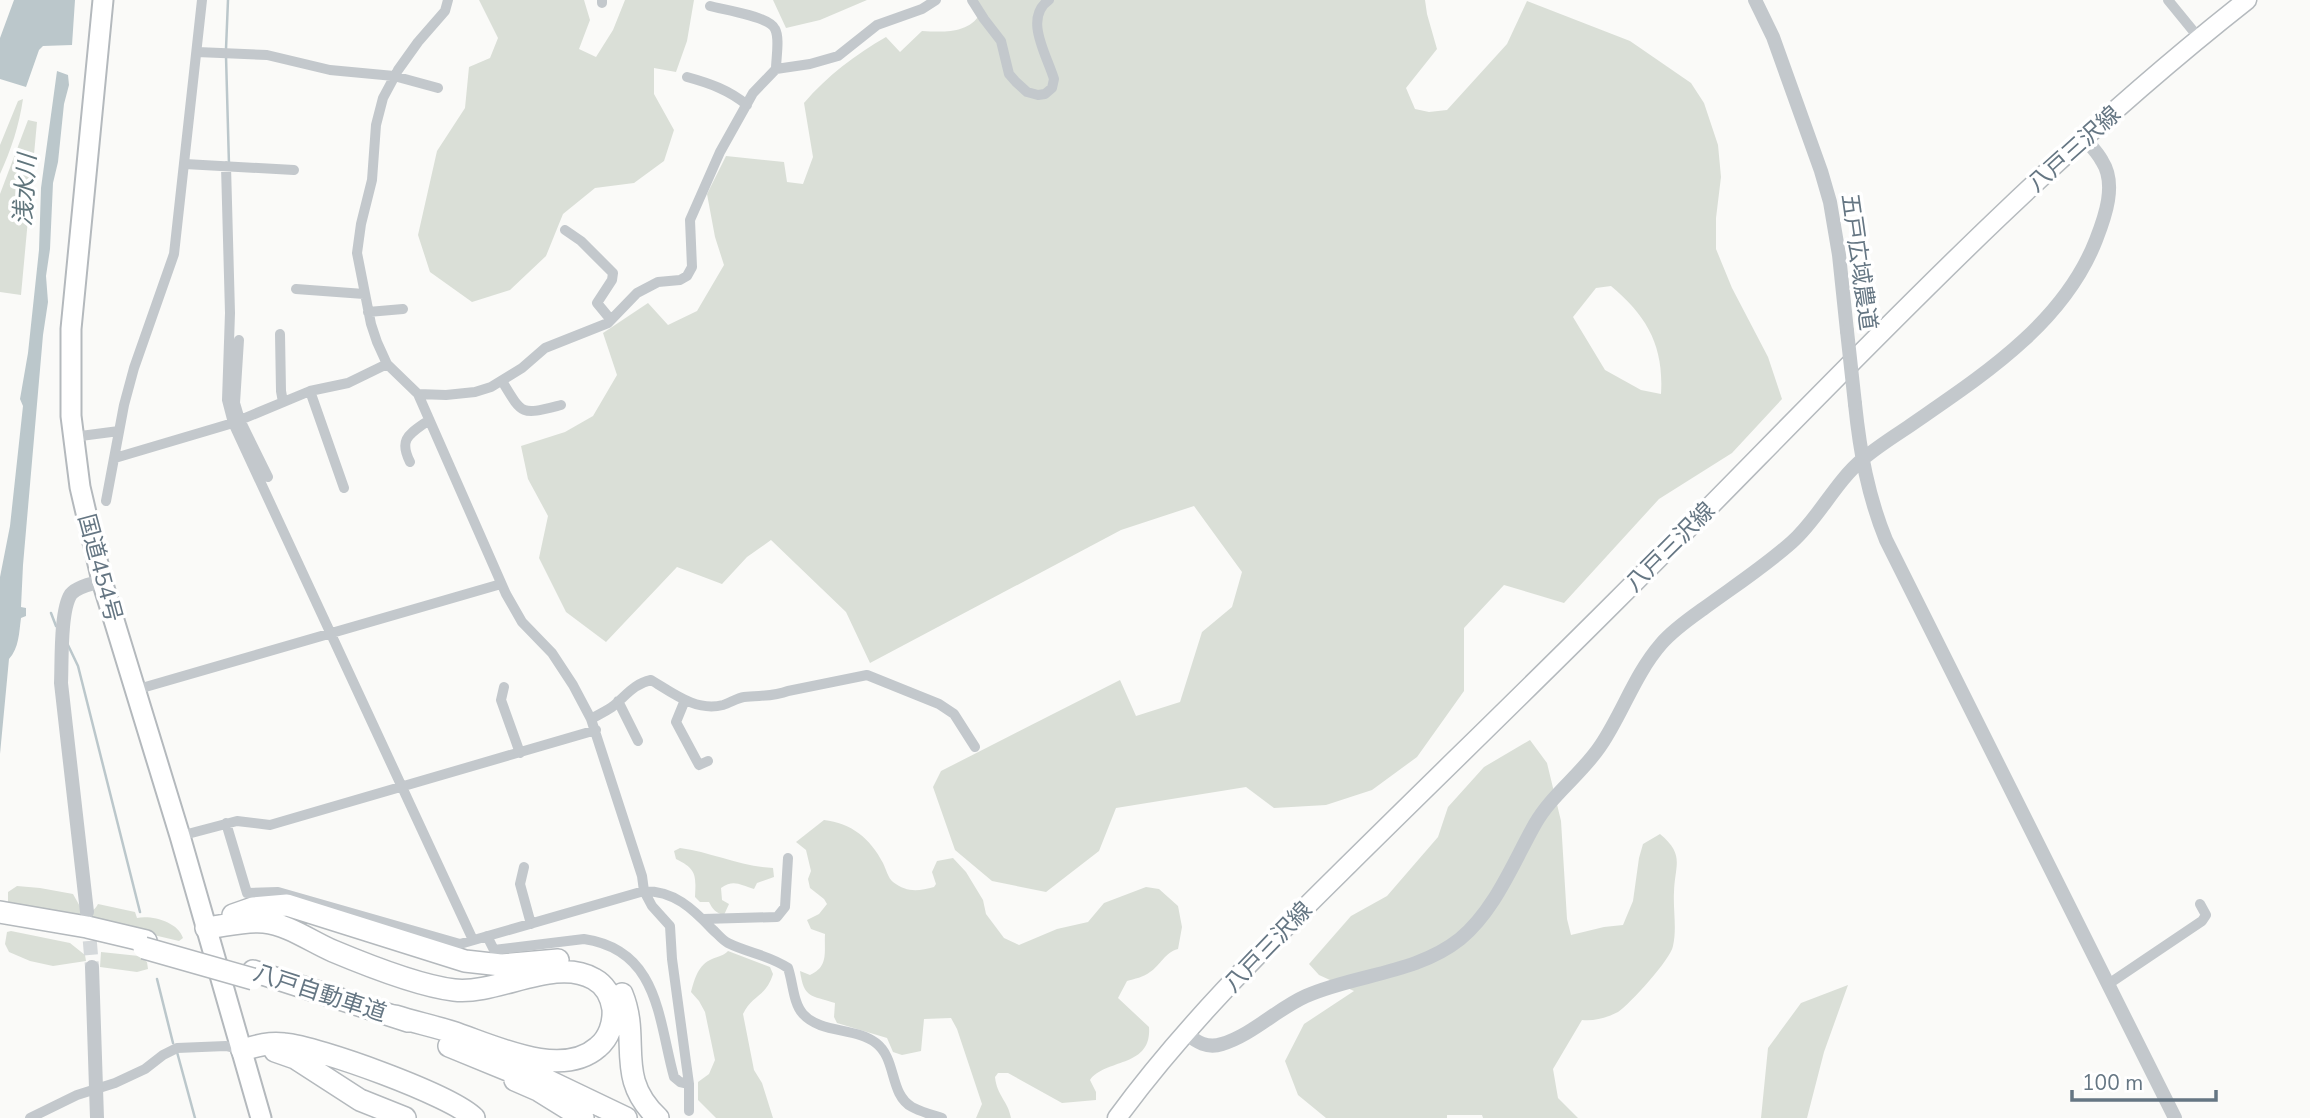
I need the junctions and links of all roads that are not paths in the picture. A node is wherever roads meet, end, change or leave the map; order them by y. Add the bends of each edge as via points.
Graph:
1 (103, 0) edge
2 (202, 0) edge
3 (449, 0) edge
4 (936, 0) edge
5 (972, 0) edge
6 (1049, 0) edge
7 (1755, 0) edge
8 (2168, 0) edge
9 (2247, 0) edge
10 (710, 6) dead end
11 (2199, 38) junction
12 (197, 52) junction
13 (776, 69) junction
14 (394, 76) junction
15 (687, 77) dead end
16 (438, 88) dead end
17 (747, 105) junction
18 (2085, 139) junction
19 (186, 164) junction
20 (226, 166) junction
21 (294, 170) dead end
22 (565, 230) dead end
23 (296, 289) dead end
24 (364, 294) junction
25 (403, 309) dead end
26 (368, 312) junction
27 (611, 320) junction
28 (280, 334) dead end
29 (239, 340) dead end
30 (387, 364) junction
31 (502, 381) junction
32 (310, 391) junction
33 (418, 394) junction
34 (283, 402) junction
35 (561, 405) dead end
36 (429, 420) junction
37 (236, 421) junction
38 (119, 431) junction
39 (73, 437) junction
40 (115, 458) junction
41 (1862, 459) junction
42 (410, 462) dead end
43 (268, 477) dead end
44 (344, 488) dead end
45 (106, 501) dead end
46 (102, 581) junction
47 (501, 583) junction
48 (330, 633) junction
49 (504, 687) dead end
50 (135, 690) junction
51 (685, 700) junction
52 (618, 701) junction
53 (592, 719) junction
54 (596, 730) junction
55 (638, 741) dead end
56 (975, 747) dead end
57 (520, 753) junction
58 (708, 761) dead end
59 (403, 787) junction
60 (226, 823) junction
61 (180, 836) junction
62 (788, 858) dead end
63 (524, 867) dead end
64 (644, 891) junction
65 (2200, 904) dead end
66 (0, 912) edge
67 (87, 912) tunnel mouth
68 (703, 919) junction
69 (0, 920) edge
70 (29, 920) junction
71 (531, 924) junction
72 (206, 928) junction
73 (487, 936) junction
74 (473, 940) junction
75 (92, 967) tunnel mouth
76 (2107, 985) junction
77 (386, 1017) junction
78 (1185, 1033) junction
79 (242, 1050) junction
80 (689, 1084) junction
81 (96, 1087) junction
82 (689, 1111) dead end
83 (30, 1118) edge
84 (97, 1118) edge
85 (261, 1118) edge
86 (405, 1118) edge
87 (474, 1118) edge
88 (583, 1118) edge
89 (610, 1118) edge
90 (626, 1118) edge
91 (658, 1118) edge
92 (942, 1118) edge
93 (1117, 1118) edge
94 (2175, 1118) edge

1 - 39 highway, 国道454号 via 71,329
2 - 12 street
3 - 14 street via 446,12
4 - 13 street via 877,25 838,56
5 - 6 street via 1001,41 1009,74 1027,92 1038,95 1052,88 1054,79 1036,25 1040,9
7 - 41 street, 五戸広域農道, bridge via 1773,37 1827,192
8 - 11 street
9 - 11 main road, 八戸三沢線
10 - 13 street via 772,25
11 - 18 main road, 八戸三沢線
12 - 14 street via 267,55 330,70
12 - 19 street
13 - 17 street
14 - 16 street
14 - 24 street via 376,125 372,180 359,234 357,253
15 - 17 street via 724,89
17 - 27 street via 690,220 692,267 687,276 658,282 637,293
18 - 41 street via 2105,163 2108,206 2090,255 2069,292 2048,318 1976,379
18 - 78 main road, 八戸三沢線 via 1968,246 1261,951
19 - 20 street
19 - 38 street via 174,254 134,368
20 - 21 street
20 - 37 street via 227,400
22 - 27 street via 612,273 597,303
23 - 24 street
24 - 26 street
25 - 26 street
26 - 30 street
27 - 31 street via 545,348
28 - 34 street
29 - 37 street
30 - 32 street via 348,383
30 - 33 street
31 - 33 street via 475,392
31 - 35 street via 518,408 531,413
32 - 34 street
32 - 44 street
33 - 36 street
34 - 37 street
36 - 42 street via 405,441
36 - 47 street
37 - 40 street
37 - 43 street
37 - 48 street
38 - 39 street
38 - 40 street
39 - 46 highway, 国道454号
40 - 45 street
41 - 76 street, 五戸広域農道 via 1886,540
41 - 78 street via 1789,545 1661,643 1603,742 1537,820 1479,921 1461,938 1440,953 1304,997 1220,1045 1202,1045
46 - 50 highway, 国道454号
46 - 67 street via 72,594 62,654
47 - 48 street
47 - 53 street via 522,622 552,653
48 - 50 street
48 - 59 street
49 - 57 street via 502,700
50 - 61 highway, 国道454号
51 - 52 street via 651,680 631,688
51 - 56 street via 722,705 742,697 776,696 867,675 954,714
51 - 58 street via 676,722 699,765
52 - 53 street
52 - 55 street
53 - 54 street
54 - 57 street
54 - 64 street
57 - 59 street
59 - 60 street via 270,825
59 - 74 street
60 - 61 street
60 - 74 street via 247,893 278,892 460,944
61 - 72 highway, 国道454号
62 - 68 street via 785,907 777,917
63 - 71 street via 520,884
64 - 68 street via 675,898
64 - 71 street
64 - 80 street via 670,926
65 - 76 street via 2206,915 2202,920
66 - 70 highway, 八戸自動車道
68 - 92 street via 726,942 788,968 803,1014 815,1023 863,1035 877,1044 885,1052 905,1102
69 - 70 highway, 八戸自動車道
70 - 77 highway, 八戸自動車道 via 145,945
71 - 73 street
72 - 77 highway via 253,922 278,925 334,951 453,990 483,990 554,972 583,974 604,987 613,1011 607,1036 596,1049 560,1061 520,1055
72 - 79 highway, 国道454号
72 - 91 highway via 253,908 287,905 465,961 501,965 565,960 594,966 620,991 627,1011 634,1085
73 - 74 street
73 - 80 street via 494,950 584,939 626,954 644,976 659,1007 674,1077
75 - 81 street
76 - 94 street, 五戸広域農道
77 - 88 highway via 538,1090
77 - 89 highway, 八戸自動車道
77 - 90 highway, 八戸自動車道 via 559,1084
78 - 93 main road, 八戸三沢線
79 - 81 street via 226,1046 177,1048 145,1069
79 - 85 highway, 国道454号
79 - 86 highway via 287,1054 360,1100
79 - 87 highway via 272,1043 306,1048 447,1100
80 - 82 street
81 - 83 street
81 - 84 street

